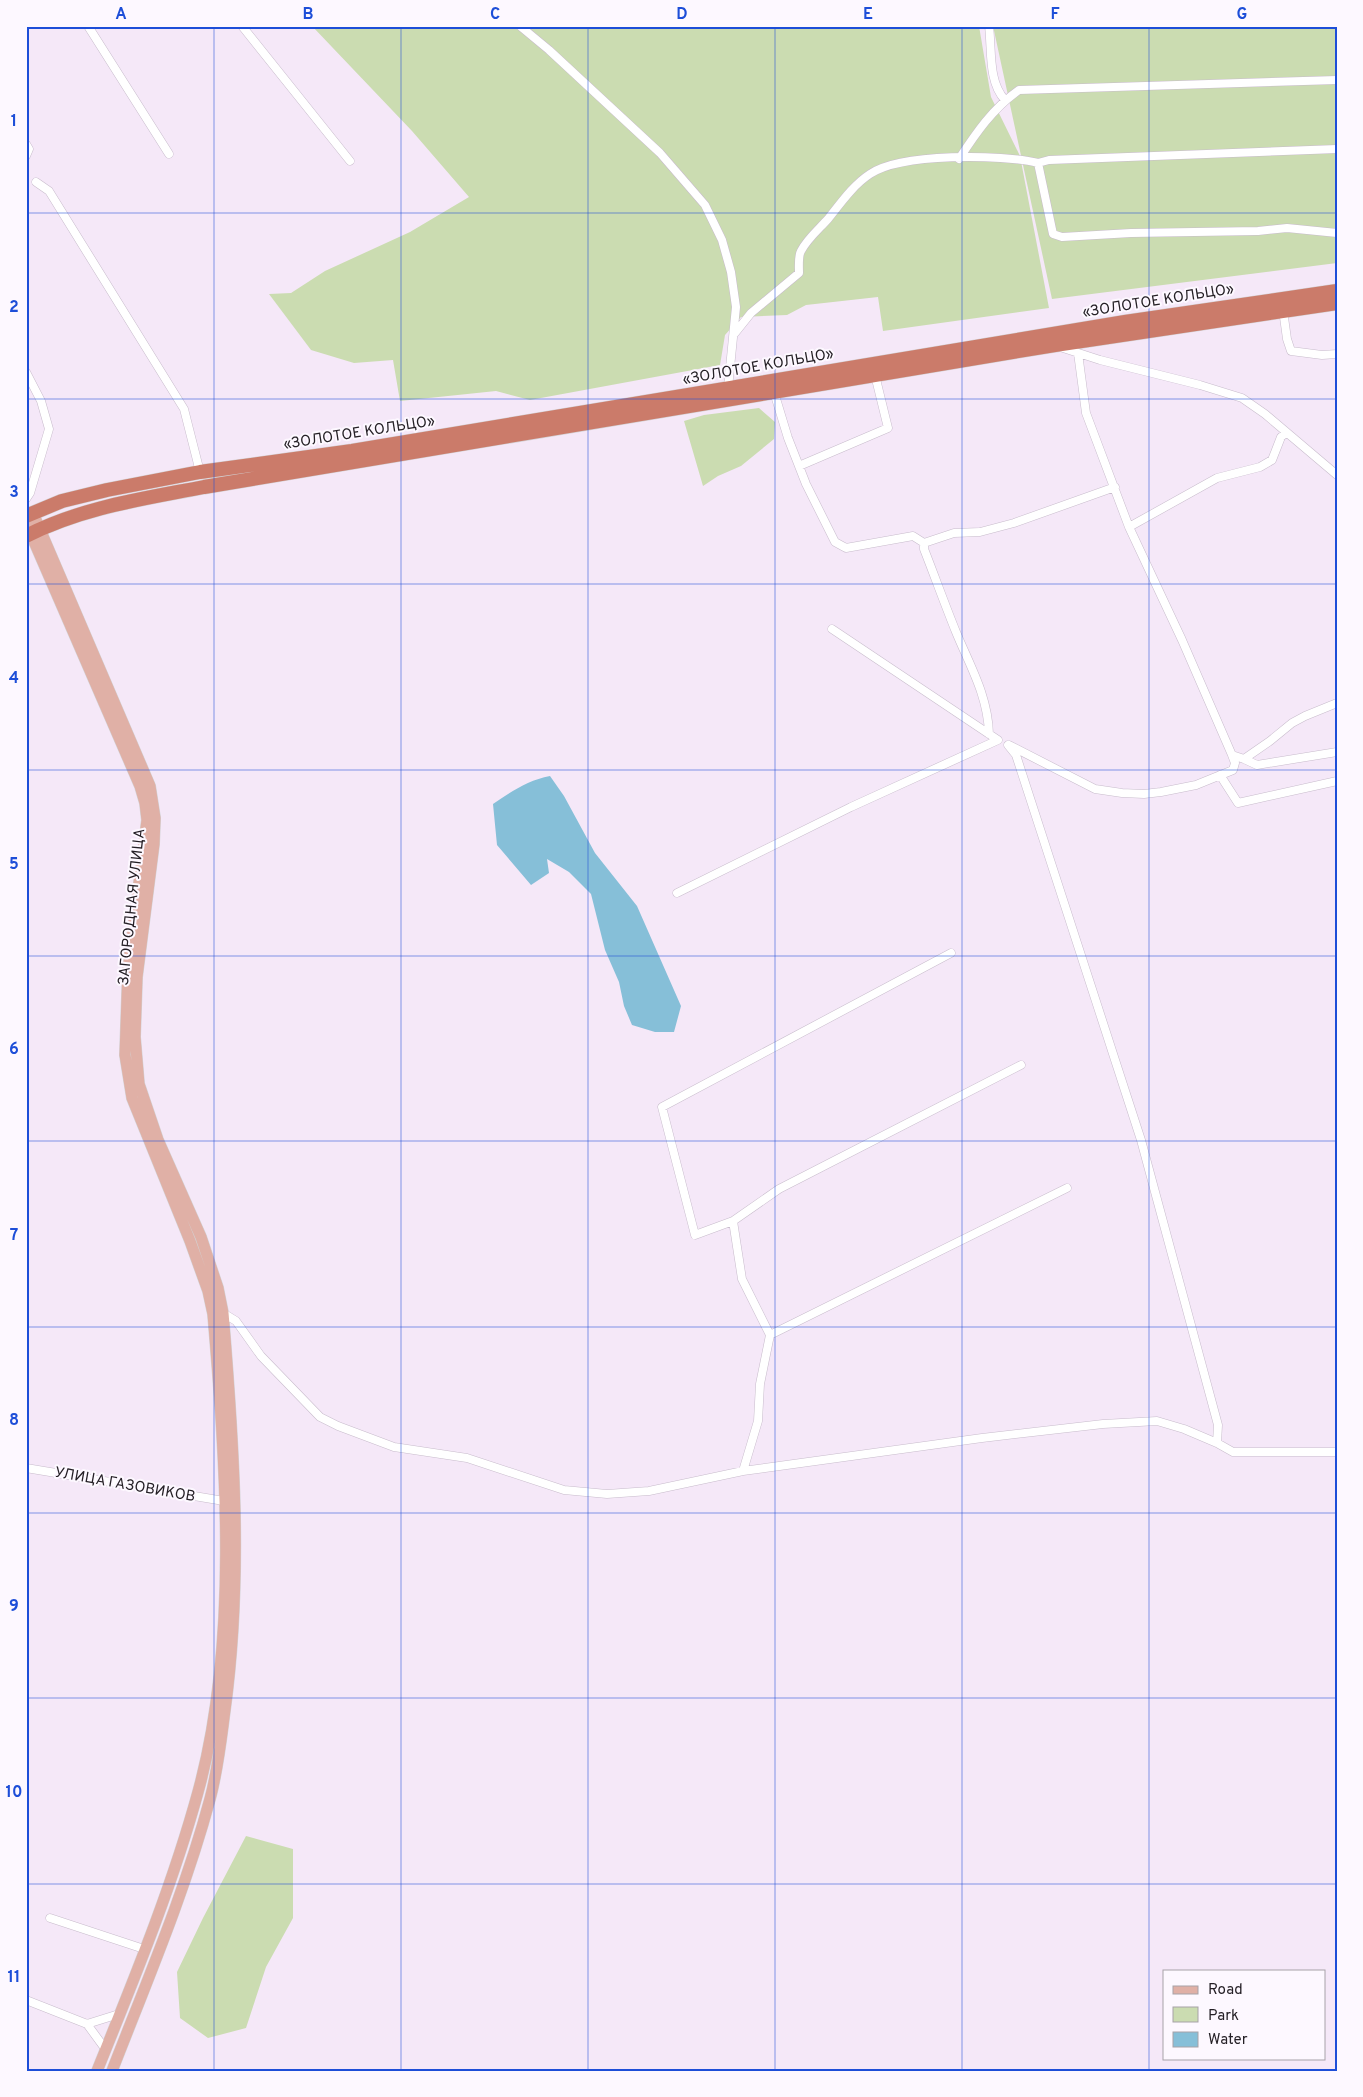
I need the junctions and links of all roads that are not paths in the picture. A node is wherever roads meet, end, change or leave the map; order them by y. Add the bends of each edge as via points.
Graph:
1 (88, 26) edge
2 (242, 26) edge
3 (520, 26) edge
4 (989, 26) edge
5 (1337, 80) edge
6 (1004, 100) junction
7 (26, 144) edge
8 (1337, 149) edge
9 (169, 154) dead end
10 (26, 156) edge
11 (959, 159) junction
12 (350, 161) dead end
13 (1038, 163) junction
14 (36, 182) dead end
15 (1337, 233) edge
16 (1337, 291) edge
17 (1337, 303) edge
18 (1283, 309) junction
19 (735, 333) junction
20 (1041, 336) junction
21 (1055, 345) junction
22 (1078, 352) junction
23 (1337, 354) edge
24 (26, 372) edge
25 (875, 375) junction
26 (728, 388) junction
27 (774, 392) junction
28 (1286, 433) junction
29 (799, 466) junction
30 (200, 472) junction
31 (1337, 475) edge
32 (1115, 487) junction
33 (26, 499) edge
34 (30, 522) edge
35 (1129, 527) junction
36 (924, 543) junction
37 (832, 629) dead end
38 (1337, 703) edge
39 (989, 734) junction
40 (998, 740) junction
41 (1008, 745) junction
42 (1337, 752) edge
43 (1232, 755) junction
44 (1244, 759) junction
45 (1220, 775) junction
46 (1337, 780) edge
47 (677, 893) dead end
48 (951, 953) dead end
49 (1021, 1065) dead end
50 (1068, 1188) dead end
51 (733, 1221) junction
52 (218, 1314) junction
53 (770, 1336) junction
54 (1217, 1443) junction
55 (1337, 1452) edge
56 (26, 1468) edge
57 (744, 1471) junction
58 (224, 1501) junction
59 (50, 1918) dead end
60 (144, 1949) junction
61 (26, 2000) edge
62 (119, 2014) junction
63 (87, 2024) junction
64 (106, 2050) junction
65 (97, 2071) edge
66 (112, 2071) edge

1 - 9 street
2 - 12 street
3 - 19 street via 660,153 705,204 722,240 731,272 736,307
4 - 6 street via 997,92
5 - 6 street via 1044,88 1020,90
6 - 11 street
7 - 10 street via 30,149
8 - 13 street
11 - 13 street via 990,157
11 - 19 street via 923,160 890,166 870,174 800,252 798,273 751,313
13 - 15 street via 1053,234 1062,237 1287,228
14 - 30 street via 49,191 184,409
16 - 20 highway, «ЗОЛОТОЕ КОЛЬЦО»
17 - 18 highway, «ЗОЛОТОЕ КОЛЬЦО»
18 - 21 highway, «ЗОЛОТОЕ КОЛЬЦО»
18 - 23 street via 1292,351
19 - 26 street
20 - 21 street
20 - 26 highway, «ЗОЛОТОЕ КОЛЬЦО»
21 - 22 street
21 - 25 highway, «ЗОЛОТОЕ КОЛЬЦО»
22 - 28 street via 1242,398
22 - 32 street via 1086,413
24 - 33 street via 49,429
25 - 27 highway, «ЗОЛОТОЕ КОЛЬЦО»
25 - 29 street via 888,428
26 - 30 highway, «ЗОЛОТОЕ КОЛЬЦО» via 352,451
27 - 29 street
27 - 34 highway, «ЗОЛОТОЕ КОЛЬЦО» via 204,487
28 - 31 street
28 - 35 street via 1272,460 1260,467 1217,478
29 - 36 street via 835,542 846,548 913,536
30 - 34 highway, «ЗОЛОТОЕ КОЛЬЦО» via 62,501
32 - 35 street
32 - 36 street via 1014,523 980,532 954,533
34 - 52 main road, ЗАГОРОДНАЯ УЛИЦА via 145,803 146,834 128,969 125,1055 132,1098
35 - 43 street
36 - 39 street via 956,632 983,693
37 - 39 street
38 - 44 street via 1292,723
39 - 40 street
40 - 41 street
40 - 47 street via 851,807
41 - 45 street via 1094,789 1144,794 1196,784
41 - 54 street via 1016,755 1141,1140 1218,1425
42 - 44 street via 1257,765
43 - 44 street
43 - 45 street via 1233,770
45 - 46 street via 1238,803
48 - 51 street via 662,1108 696,1235
49 - 51 street via 779,1189
50 - 53 street
51 - 53 street via 742,1279
52 - 57 street via 236,1321 261,1356 320,1417 394,1447 467,1458 564,1490 607,1494 650,1491
52 - 58 main road
52 - 66 main road via 235,1494 236,1608 228,1692 210,1798 172,1919
53 - 57 street via 760,1384 758,1421
54 - 55 street via 1233,1452
54 - 57 street via 1157,1421 1103,1424
56 - 58 street, УЛИЦА ГАЗОВИКОВ
58 - 60 main road via 222,1640 209,1743 198,1792 164,1900
59 - 60 street
60 - 62 main road
61 - 63 street
62 - 63 street
62 - 64 main road
63 - 64 street
64 - 65 main road

